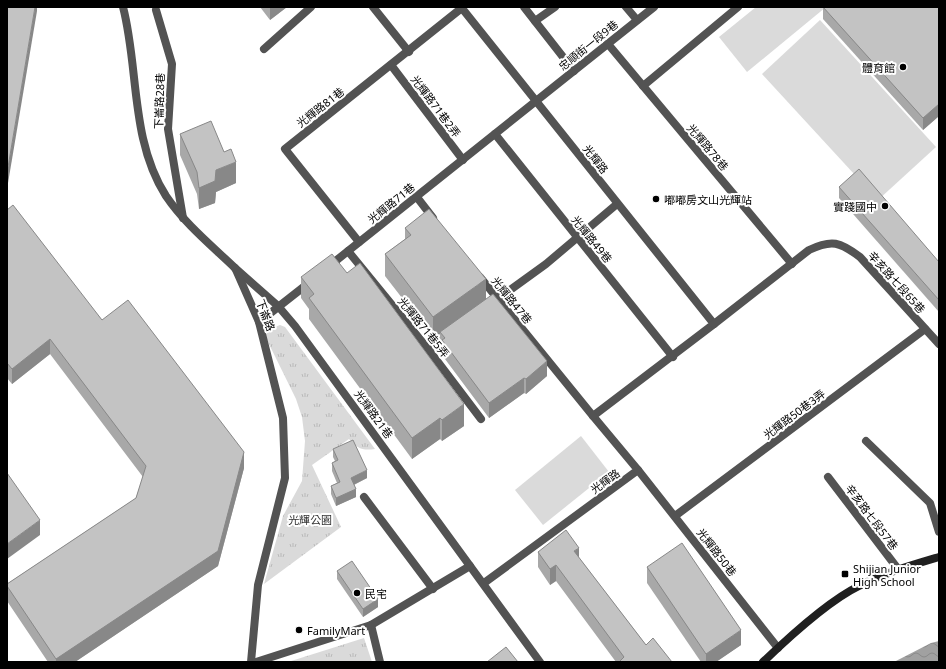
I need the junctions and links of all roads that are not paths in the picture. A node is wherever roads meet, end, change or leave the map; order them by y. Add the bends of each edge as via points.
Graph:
1 (123, 7) edge
2 (311, 7) edge
3 (374, 7) edge
4 (462, 7) edge
5 (524, 7) edge
6 (555, 7) edge
7 (626, 7) edge
8 (654, 7) edge
9 (738, 7) edge
10 (156, 10) dead end
11 (637, 20) junction
12 (535, 21) junction
13 (608, 44) junction
14 (264, 49) dead end
15 (409, 52) junction
16 (391, 65) junction
17 (574, 71) junction
18 (643, 86) junction
19 (536, 101) junction
20 (495, 134) junction
21 (462, 160) junction
22 (416, 196) junction
23 (617, 204) junction
24 (182, 218) junction
25 (440, 227) edge
26 (578, 238) junction
27 (359, 242) junction
28 (348, 251) junction
29 (792, 264) junction
30 (236, 268) junction
31 (474, 269) edge
32 (497, 300) junction
33 (278, 306) junction
34 (485, 309) edge
35 (259, 322) junction
36 (714, 324) junction
37 (925, 329) junction
38 (453, 331) edge
39 (939, 344) edge
40 (428, 348) junction
41 (673, 357) junction
42 (593, 416) junction
43 (481, 419) dead end
44 (866, 441) dead end
45 (638, 470) junction
46 (828, 477) dead end
47 (364, 497) dead end
48 (675, 516) junction
49 (939, 532) edge
50 (939, 557) edge
51 (470, 566) junction
52 (898, 570) junction
53 (484, 583) junction
54 (433, 589) junction
55 (371, 625) junction
56 (778, 648) junction
57 (251, 662) edge
58 (256, 662) edge
59 (380, 662) edge
60 (540, 662) edge
61 (763, 662) edge

1 - 24 street, 下崙路 via 142,130 152,168
2 - 14 street
3 - 15 street
4 - 15 street, 光輝路81巷
4 - 19 street, 光輝路
5 - 12 street
6 - 12 street
7 - 11 street
8 - 11 street, 忠順街一段9巷
9 - 18 street
10 - 24 street, 下崙路28巷 via 172,64 168,129
11 - 13 street, 忠順街一段9巷
12 - 17 street
13 - 17 street, 忠順街一段9巷
13 - 18 street, 光輝路78巷
15 - 16 street, 光輝路81巷
16 - 21 street, 光輝路71巷2弄
16 - 27 street, 光輝路81巷 via 285,149
17 - 19 street, 忠順街一段9巷
18 - 29 street, 光輝路78巷
19 - 20 street, 光輝路71巷
19 - 23 street, 光輝路
20 - 21 street, 光輝路71巷
20 - 26 street, 光輝路49巷
21 - 22 street, 光輝路71巷
22 - 25 street
22 - 27 street, 光輝路71巷
23 - 26 street
23 - 36 street, 光輝路
24 - 30 street, 下崙路
26 - 32 street
26 - 41 street, 光輝路49巷
27 - 28 street, 光輝路71巷
28 - 33 street, 光輝路71巷
28 - 40 street, 光輝路71巷5弄
29 - 36 street
29 - 37 street, 辛亥路七段65巷 via 821,244 834,242 847,247 860,257
30 - 33 street, 光輝路21巷
30 - 35 street, 下崙路
31 - 32 street, 光輝路47巷
32 - 34 street
32 - 42 street, 光輝路47巷
33 - 35 street, 光輝路71巷
33 - 51 street, 光輝路21巷
35 - 57 street, 下崙路 via 282,418 284,478 258,585
36 - 41 street
37 - 39 street, 辛亥路七段65巷
37 - 48 street, 光輝路50巷3弄
38 - 40 street
40 - 43 street, 光輝路71巷5弄
41 - 42 street
42 - 45 street, 光輝路
44 - 49 street via 930,503
45 - 48 street, 光輝路50巷
45 - 53 street, 光輝路
46 - 52 street, 辛亥路七段57巷
47 - 54 street
48 - 56 street, 光輝路50巷
50 - 52 main road
51 - 53 street, 光輝路21巷
51 - 54 street
52 - 56 main road via 858,586
53 - 60 street
54 - 55 street
55 - 58 street
55 - 59 street
56 - 61 main road

